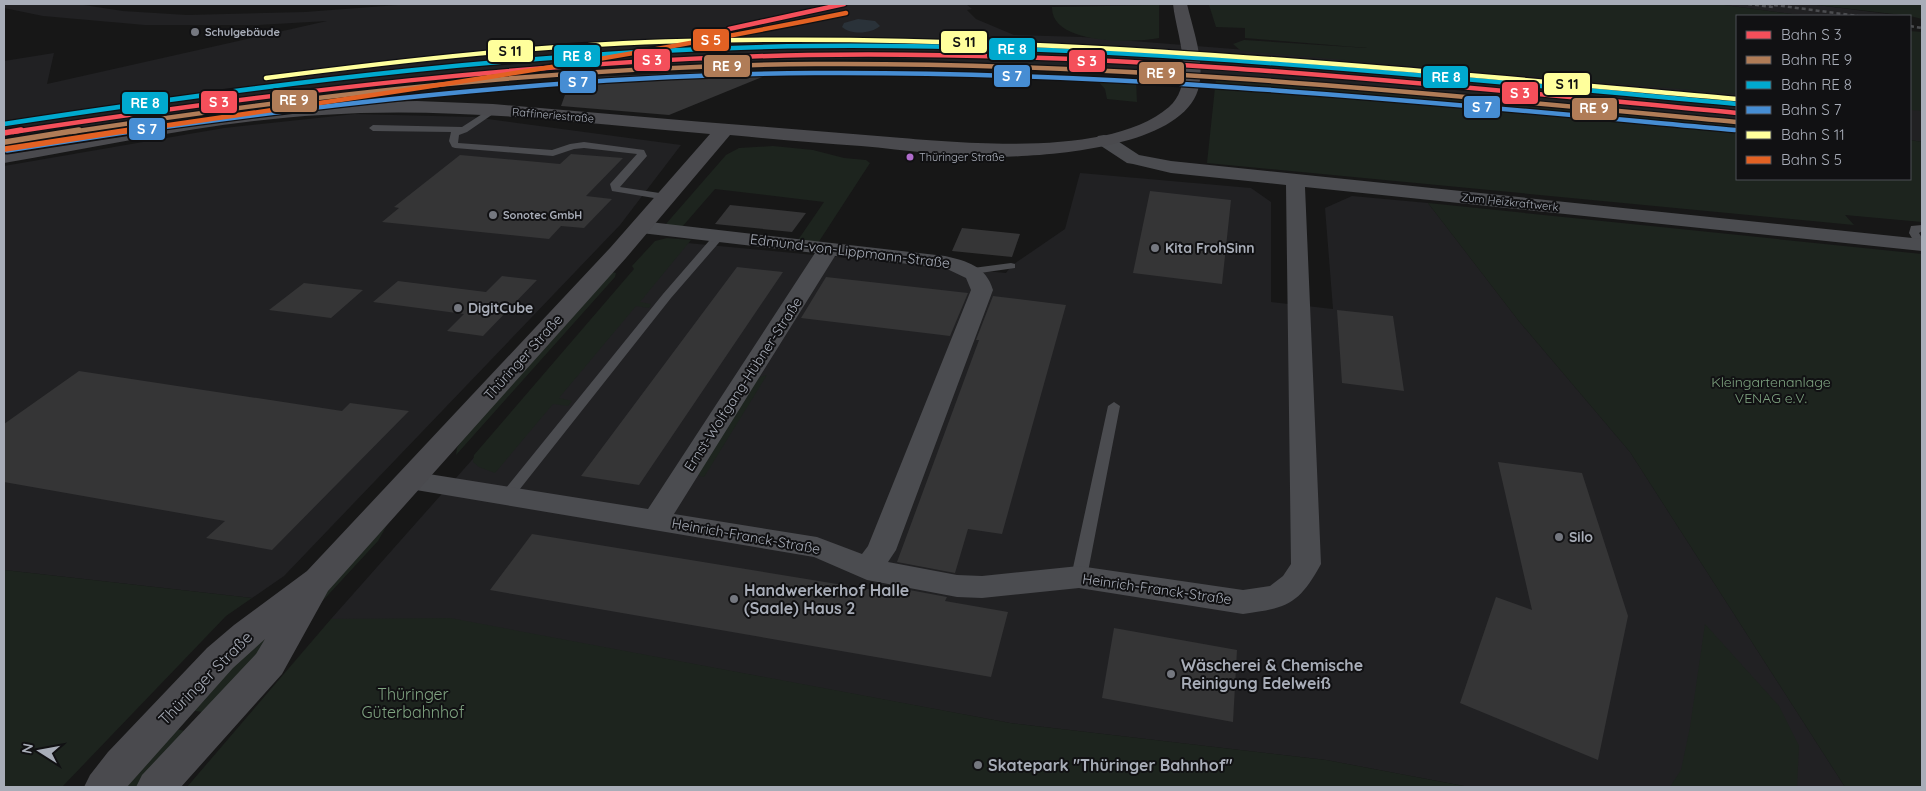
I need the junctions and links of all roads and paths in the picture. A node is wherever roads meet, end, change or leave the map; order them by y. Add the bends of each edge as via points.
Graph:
1 (1180, 4) edge
2 (494, 110) junction
3 (373, 128) dead end
4 (464, 130) junction
5 (724, 130) junction
6 (1104, 140) junction
7 (4, 156) edge
8 (1295, 180) junction
9 (666, 197) junction
10 (641, 227) junction
11 (719, 236) junction
12 (1922, 239) edge
13 (830, 248) junction
14 (1011, 266) dead end
15 (973, 271) junction
16 (1114, 406) dead end
17 (410, 480) junction
18 (507, 496) junction
19 (656, 520) junction
20 (867, 569) junction
21 (1079, 577) junction
22 (319, 580) junction
23 (104, 787) edge
24 (156, 787) edge

1 - 6 main road, Raffineriestraße via 1191,73 1184,101 1155,123 1130,134
2 - 4 lane
2 - 5 main road, Raffineriestraße
2 - 7 main road, Raffineriestraße via 417,106 291,112 220,120
3 - 4 lane
4 - 9 lane via 455,133 454,145 553,153 584,145 641,152 642,156 615,184 615,189
5 - 6 main road, Raffineriestraße via 989,151 1057,148
5 - 9 main road, Thüringer Straße
6 - 8 street, Zum Heizkraftwerk via 1124,154 1151,164
8 - 12 street, Zum Heizkraftwerk
8 - 21 street, Heinrich-Franck-Straße via 1306,564 1296,584 1265,600 1243,602
9 - 10 main road, Thüringer Straße
10 - 11 street, Edmund-von-Lippmann-Straße
10 - 17 main road, Thüringer Straße
11 - 13 street, Edmund-von-Lippmann-Straße
11 - 18 lane
13 - 15 street, Edmund-von-Lippmann-Straße via 945,262
13 - 19 street, Ernst-Wolfgang-Hübner-Straße
14 - 15 lane
15 - 20 street via 982,290 881,550
16 - 21 lane
17 - 18 street, Heinrich-Franck-Straße
17 - 22 main road, Thüringer Straße
18 - 19 street, Heinrich-Franck-Straße
19 - 20 street, Heinrich-Franck-Straße via 817,547
20 - 21 street, Heinrich-Franck-Straße via 957,586 982,587
22 - 23 main road, Thüringer Straße via 220,658
22 - 24 main road, Thüringer Straße via 269,664

